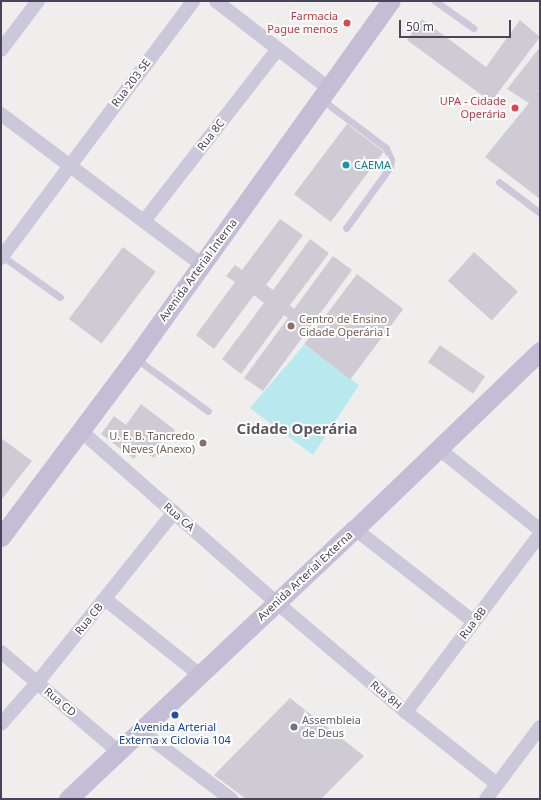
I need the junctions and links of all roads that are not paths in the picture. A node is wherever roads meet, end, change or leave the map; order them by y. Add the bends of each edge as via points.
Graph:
1 (38, 1) edge
2 (193, 1) edge
3 (216, 1) edge
4 (391, 1) edge
5 (436, 1) edge
6 (473, 28) dead end
7 (278, 49) junction
8 (1, 50) edge
9 (325, 93) junction
10 (1, 114) edge
11 (70, 166) junction
12 (499, 182) dead end
13 (540, 213) edge
14 (144, 221) junction
15 (346, 228) dead end
16 (2, 257) edge
17 (202, 265) junction
18 (60, 297) dead end
19 (540, 351) edge
20 (135, 358) junction
21 (208, 411) dead end
22 (82, 431) junction
23 (438, 450) junction
24 (174, 512) junction
25 (356, 529) junction
26 (540, 530) edge
27 (540, 534) edge
28 (1, 537) edge
29 (105, 599) junction
30 (277, 603) junction
31 (474, 622) junction
32 (1, 652) edge
33 (200, 675) junction
34 (37, 683) junction
35 (406, 712) junction
36 (1, 724) edge
37 (540, 727) edge
38 (141, 731) junction
39 (119, 752) junction
40 (497, 784) junction
41 (68, 799) edge
42 (231, 799) edge
43 (486, 799) edge

1 - 8 street
2 - 11 street, Rua 203 SE
3 - 7 street
4 - 9 main road, Avenida Arterial Interna
5 - 6 lane
7 - 9 street
7 - 14 street, Rua 8C
9 - 15 lane via 386,148 391,160 390,167
9 - 17 main road, Avenida Arterial Interna
10 - 11 street
11 - 14 street
11 - 16 street, Rua 203 SE
12 - 13 lane
14 - 17 street
16 - 18 lane
17 - 20 main road, Avenida Arterial Interna
19 - 23 main road, Avenida Arterial Externa
20 - 21 lane
20 - 22 main road, Avenida Arterial Interna
22 - 24 street, Rua CA
22 - 28 main road, Avenida Arterial Interna
23 - 25 main road, Avenida Arterial Externa
23 - 26 street
24 - 29 street, Rua CB
24 - 30 street, Rua CA
25 - 30 main road, Avenida Arterial Externa
25 - 31 street
27 - 31 street, Rua 8B
29 - 33 street
29 - 34 street, Rua CB
30 - 33 main road, Avenida Arterial Externa
30 - 35 street, Rua 8H
31 - 35 street, Rua 8B
32 - 34 street, Rua CD
33 - 38 main road, Avenida Arterial Externa
34 - 36 street, Rua CB
34 - 39 street, Rua CD
35 - 40 street, Rua 8H
37 - 40 street
38 - 39 main road, Avenida Arterial Externa
38 - 42 street
39 - 41 main road, Avenida Arterial Externa
40 - 43 street

